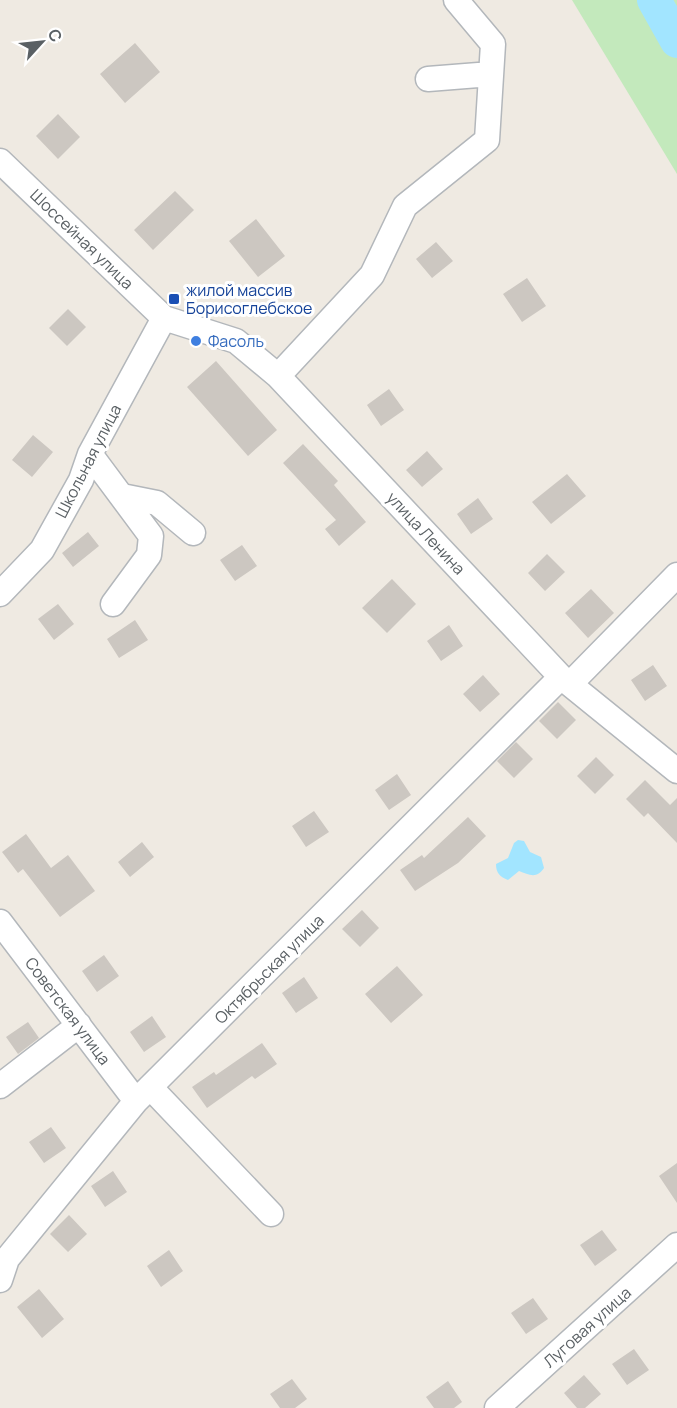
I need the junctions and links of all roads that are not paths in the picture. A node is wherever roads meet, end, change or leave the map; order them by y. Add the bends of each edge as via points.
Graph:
1 (456, 0) edge
2 (491, 74) junction
3 (428, 79) dead end
4 (0, 161) edge
5 (164, 318) junction
6 (278, 376) junction
7 (90, 454) junction
8 (122, 496) junction
9 (194, 534) dead end
10 (677, 575) edge
11 (0, 594) edge
12 (113, 604) dead end
13 (566, 680) junction
14 (677, 771) edge
15 (0, 922) edge
16 (79, 1025) junction
17 (0, 1086) edge
18 (143, 1094) junction
19 (271, 1214) dead end
20 (677, 1245) edge
21 (0, 1280) edge
22 (497, 1408) edge

1 - 2 street via 493,44
2 - 3 street
2 - 6 street via 487,140 405,206 372,275
4 - 5 street, Шоссейная улица
5 - 6 street, улица Ленина via 236,340
5 - 7 street, Школьная улица
6 - 13 street, улица Ленина
7 - 8 street
7 - 11 street, Школьная улица via 81,480 42,550
8 - 9 street via 157,502
8 - 12 street via 151,536 149,555
10 - 13 street, Октябрьская улица
13 - 14 street, улица Ленина
13 - 18 street, Октябрьская улица
15 - 16 street, Советская улица
16 - 17 street
16 - 18 street, Советская улица
18 - 19 street, Советская улица
18 - 21 street, Октябрьская улица via 7,1259
20 - 22 street, Луговая улица

